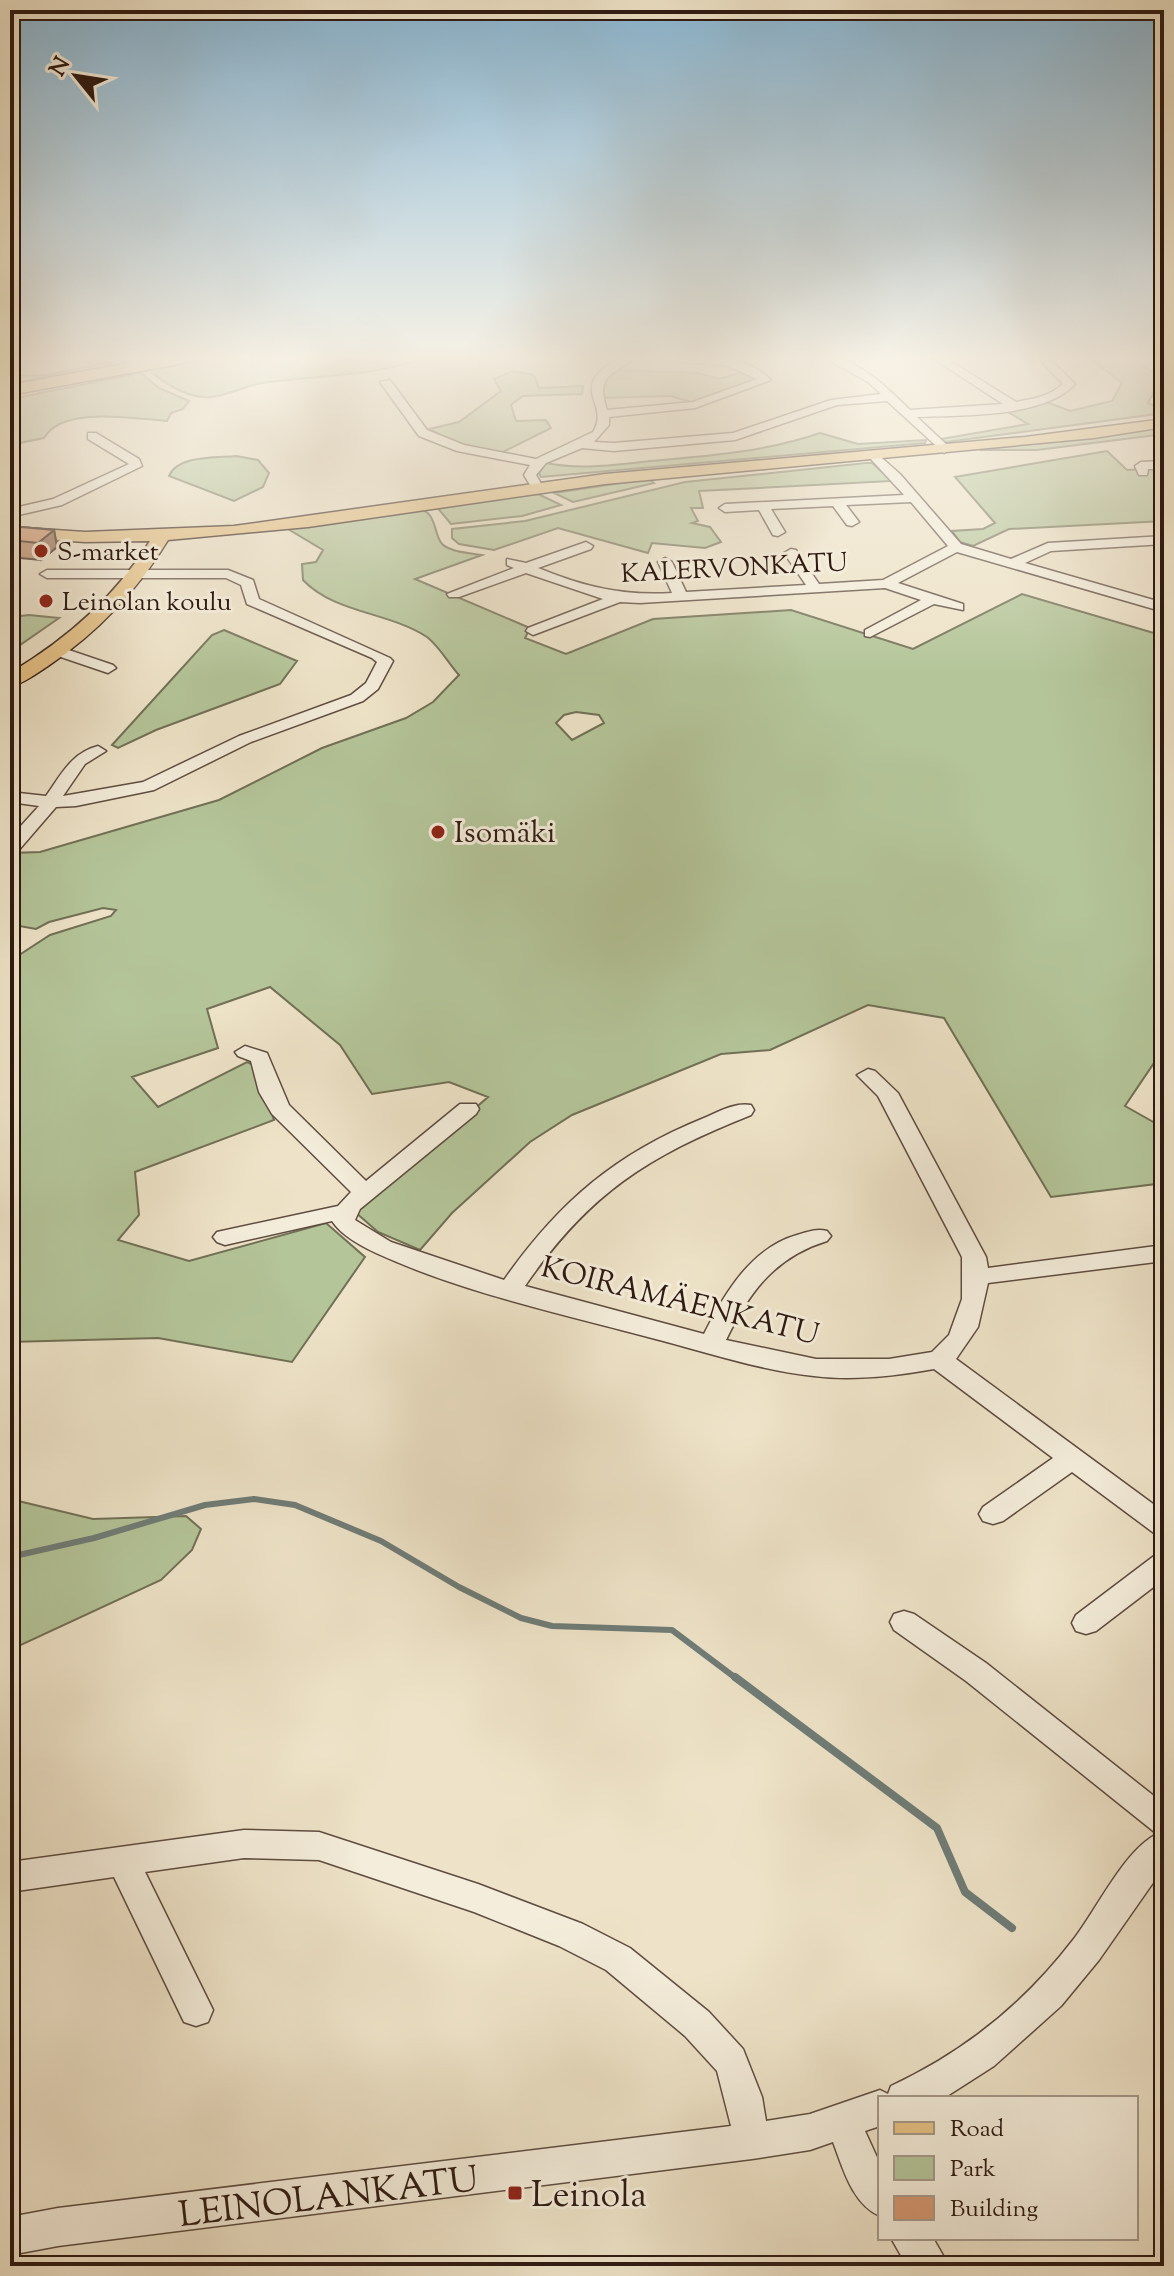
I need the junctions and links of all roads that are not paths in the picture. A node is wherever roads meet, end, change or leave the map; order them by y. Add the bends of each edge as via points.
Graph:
1 (135, 463) edge
2 (538, 463) edge
3 (788, 463) edge
4 (882, 463) edge
5 (1164, 465) edge
6 (1143, 472) dead end
7 (537, 487) junction
8 (914, 498) junction
9 (837, 502) junction
10 (763, 506) junction
11 (725, 508) dead end
12 (10, 513) edge
13 (852, 522) dead end
14 (10, 532) edge
15 (778, 532) dead end
16 (161, 538) junction
17 (1164, 540) edge
18 (586, 546) dead end
19 (956, 547) junction
20 (791, 553) dead end
21 (665, 562) dead end
22 (1013, 563) junction
23 (519, 565) junction
24 (47, 574) dead end
25 (140, 574) junction
26 (886, 584) junction
27 (815, 588) junction
28 (454, 594) dead end
29 (681, 596) junction
30 (615, 599) junction
31 (933, 599) junction
32 (958, 607) dead end
33 (1164, 608) edge
34 (533, 631) dead end
35 (870, 633) dead end
36 (57, 651) junction
37 (108, 668) dead end
38 (10, 681) edge
39 (98, 751) dead end
40 (10, 797) edge
41 (51, 802) junction
42 (12, 847) dead end
43 (245, 1052) dead end
44 (868, 1075) dead end
45 (468, 1109) dead end
46 (743, 1110) dead end
47 (365, 1193) junction
48 (347, 1211) junction
49 (819, 1236) dead end
50 (225, 1237) dead end
51 (1164, 1253) edge
52 (977, 1277) junction
53 (510, 1290) junction
54 (712, 1344) junction
55 (939, 1360) junction
56 (1071, 1459) junction
57 (993, 1514) dead end
58 (1164, 1526) edge
59 (1164, 1564) edge
60 (904, 1622) dead end
61 (1086, 1623) dead end
62 (1164, 1823) edge
63 (1164, 1846) edge
64 (124, 1863) junction
65 (10, 1877) edge
66 (196, 2010) dead end
67 (908, 2096) edge
68 (878, 2109) edge
69 (843, 2122) junction
70 (752, 2141) junction
71 (878, 2194) edge
72 (10, 2236) edge
73 (911, 2240) edge
74 (930, 2266) edge

1 - 12 street via 57,502
2 - 7 street via 530,475
3 - 7 main road
4 - 8 street
5 - 6 street via 1141,466
7 - 16 main road
8 - 9 street
8 - 19 street
9 - 10 street
9 - 13 street
10 - 11 street
10 - 15 street
14 - 16 main road
16 - 25 main road
17 - 22 street via 1048,547
18 - 23 street
19 - 22 street
19 - 26 street, KALERVONKATU
20 - 27 street
21 - 29 street
22 - 33 street
23 - 28 street
23 - 30 street, KALERVONKATU
24 - 25 street
25 - 36 main road via 105,613
25 - 41 street via 209,572 238,577 248,583 252,601 385,661 373,686 357,698 245,739 165,781
26 - 27 street, KALERVONKATU
26 - 31 street
27 - 29 street, KALERVONKATU
29 - 30 street, KALERVONKATU
30 - 34 street
31 - 32 street
31 - 35 street
36 - 37 street
36 - 38 main road
39 - 41 street via 79,761
40 - 41 street
41 - 42 street
43 - 47 street via 260,1057 280,1109
44 - 52 street via 887,1093 954,1216 970,1246
45 - 47 street
46 - 53 street via 661,1145 594,1188 558,1223
47 - 48 street
48 - 50 street
48 - 53 street, KOIRAMÄENKATU via 346,1225 383,1247
49 - 54 street via 778,1252 753,1273
51 - 52 street
52 - 55 street via 964,1328
53 - 54 street, KOIRAMÄENKATU
54 - 55 street, KOIRAMÄENKATU via 816,1368 889,1368
55 - 56 street
56 - 57 street
56 - 58 street
59 - 61 street
60 - 62 street via 976,1672
63 - 67 street via 1078,1960 1022,2021 984,2055
64 - 65 street
64 - 66 street
64 - 70 street via 244,1844 319,1846 478,1899 599,1947 674,2004 731,2061
68 - 69 street, LEINOLANKATU
69 - 70 street, LEINOLANKATU
69 - 71 street
70 - 72 street, LEINOLANKATU
73 - 74 street

